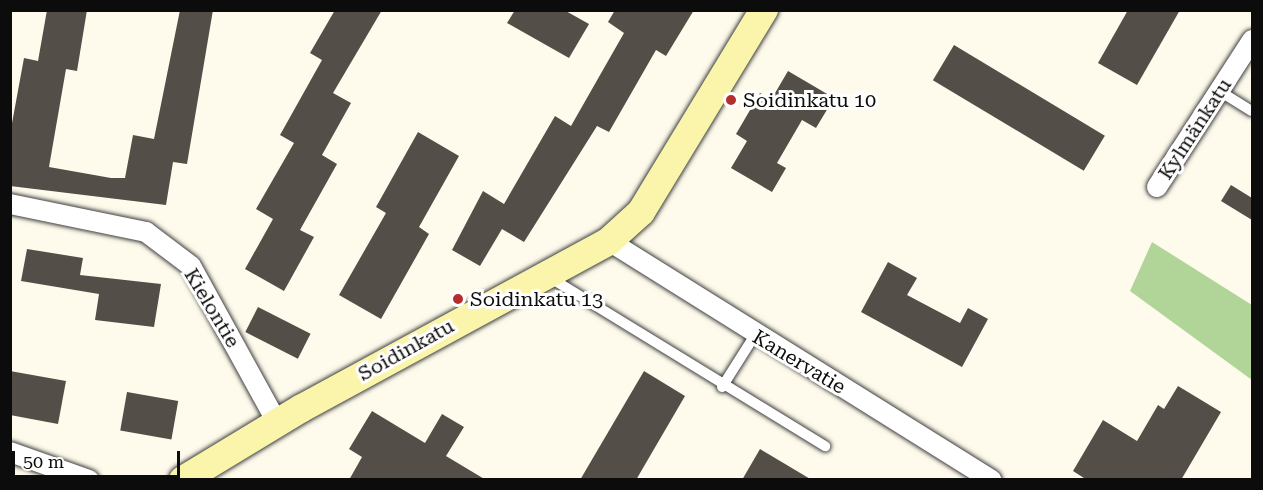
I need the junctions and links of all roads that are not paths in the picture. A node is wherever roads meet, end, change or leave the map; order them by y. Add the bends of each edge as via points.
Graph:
1 (764, 10) edge
2 (1252, 40) edge
3 (1221, 92) junction
4 (1252, 111) edge
5 (1157, 187) dead end
6 (10, 204) edge
7 (609, 241) junction
8 (545, 274) junction
9 (755, 335) junction
10 (722, 387) junction
11 (278, 424) junction
12 (825, 446) dead end
13 (10, 452) edge
14 (89, 480) edge
15 (183, 480) edge
16 (992, 480) edge

1 - 7 street, Soidinkatu via 641,212
2 - 3 street, Kylmänkatu
3 - 4 lane
3 - 5 street, Kylmänkatu
6 - 11 street, Kielontie via 146,232 191,266
7 - 8 street, Soidinkatu
7 - 9 street, Kanervatie
8 - 10 lane
8 - 11 street, Soidinkatu
9 - 10 lane
9 - 16 street, Kanervatie
10 - 12 lane
11 - 15 street, Soidinkatu
13 - 14 street

